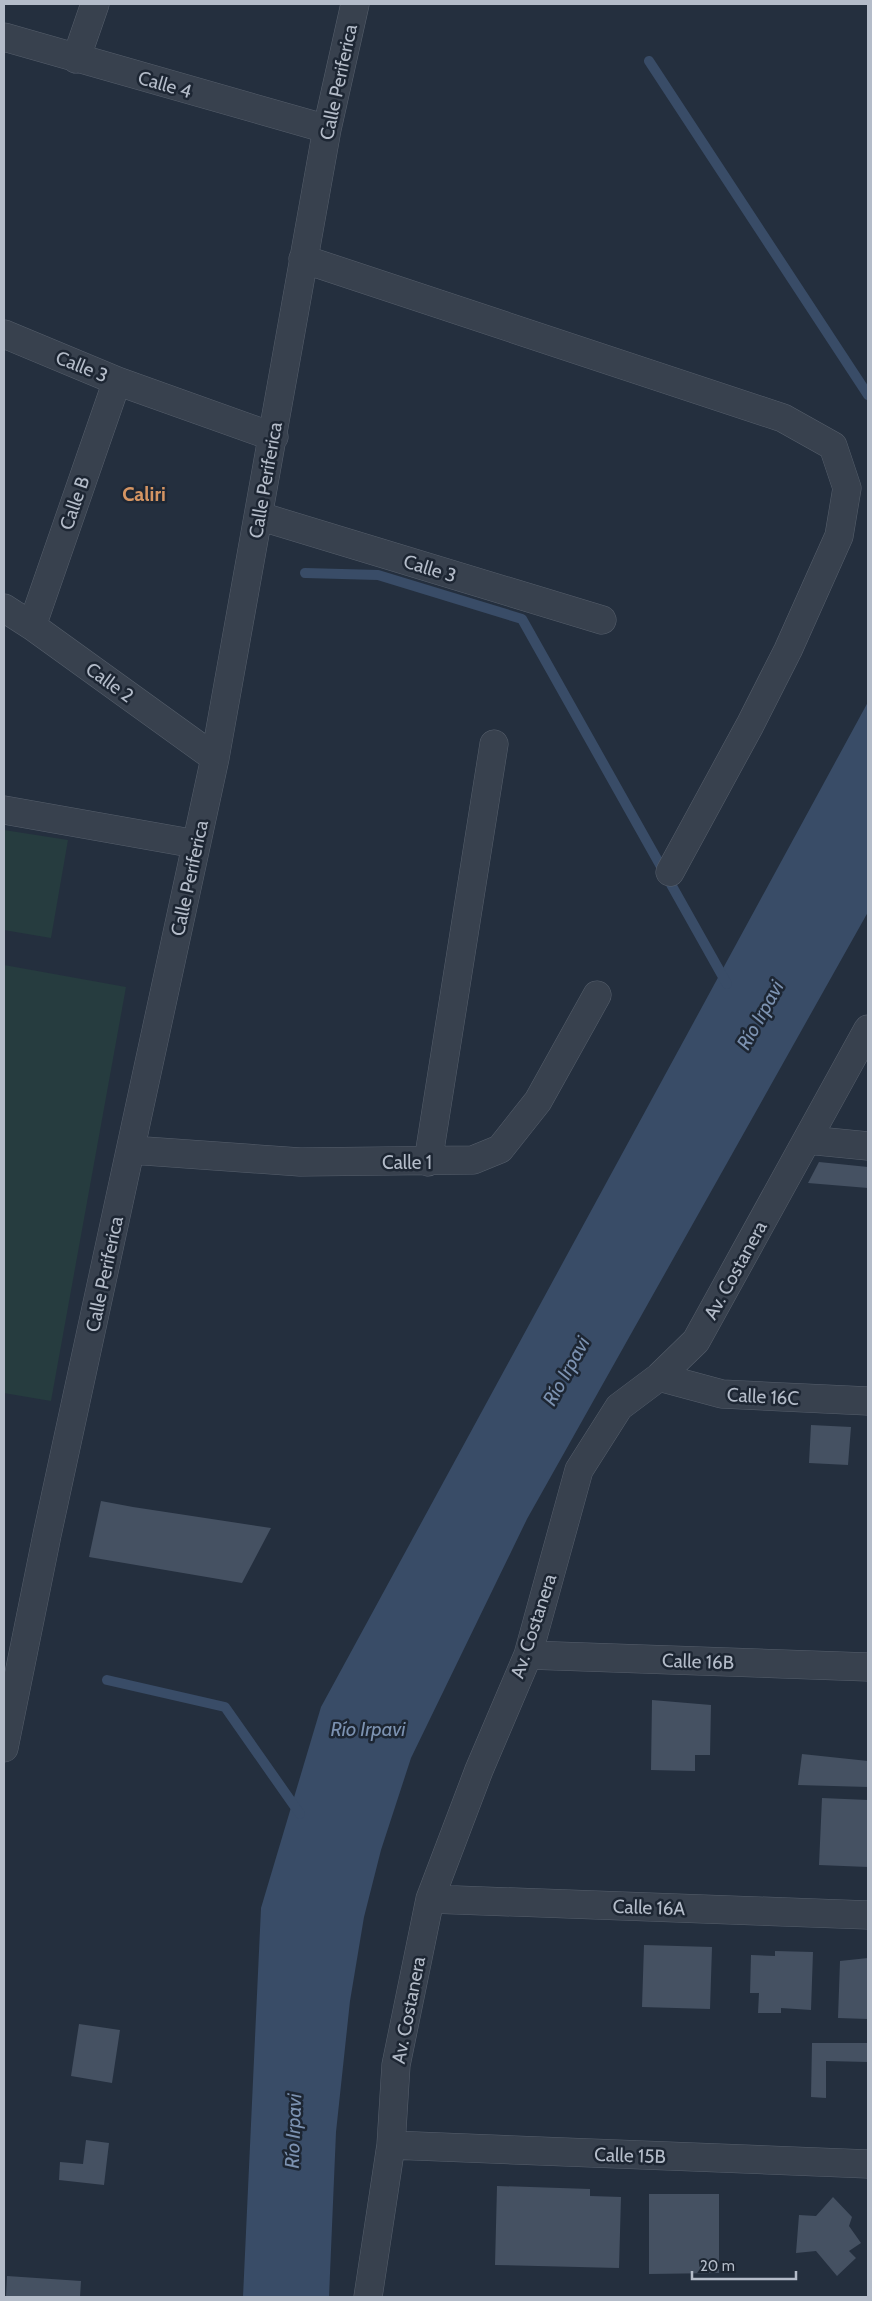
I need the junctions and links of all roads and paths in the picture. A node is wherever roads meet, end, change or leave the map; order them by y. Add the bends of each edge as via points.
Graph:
1 (94, 4) edge
2 (355, 4) edge
3 (4, 37) edge
4 (76, 59) junction
5 (327, 129) junction
6 (303, 259) junction
7 (4, 334) edge
8 (117, 381) junction
9 (274, 437) junction
10 (259, 516) junction
11 (4, 608) edge
12 (602, 620) dead end
13 (32, 626) junction
14 (494, 744) dead end
15 (215, 758) junction
16 (4, 810) edge
17 (196, 844) junction
18 (670, 872) dead end
19 (597, 996) dead end
20 (868, 1029) edge
21 (807, 1140) junction
22 (868, 1146) edge
23 (131, 1150) junction
24 (428, 1162) junction
25 (659, 1378) junction
26 (868, 1401) edge
27 (528, 1655) junction
28 (868, 1667) edge
29 (4, 1748) edge
30 (430, 1899) junction
31 (868, 1915) edge
32 (391, 2145) junction
33 (868, 2164) edge
34 (368, 2297) edge

1 - 4 street
2 - 5 street, Calle Periferica
3 - 4 street, Calle 4
4 - 5 street, Calle 4
5 - 6 street, Calle Periferica
6 - 9 street, Calle Periferica
6 - 18 street via 783,418 833,446 847,488 839,536 788,650
7 - 8 street, Calle 3
8 - 9 street, Calle 3
8 - 13 street, Calle B
9 - 10 street, Calle Periferica
10 - 12 street, Calle 3
10 - 15 street, Calle Periferica
11 - 13 street, Calle 2
13 - 15 street, Calle 2
14 - 24 street
15 - 17 street, Calle Periferica
16 - 17 street
17 - 23 street, Calle Periferica
19 - 24 street, Calle 1 via 538,1102 500,1149 473,1160
20 - 21 street, Av. Costanera
21 - 22 street
21 - 25 street, Av. Costanera via 696,1341
23 - 24 street, Calle 1 via 300,1162
23 - 29 street, Calle Periferica
25 - 26 street, Calle 16C via 722,1394
25 - 27 street, Av. Costanera via 619,1407 579,1470
27 - 28 street, Calle 16B
27 - 30 street, Av. Costanera via 479,1770
30 - 31 street, Calle 16A
30 - 32 street, Av. Costanera via 396,2065
32 - 33 street, Calle 15B
32 - 34 street, Av. Costanera

